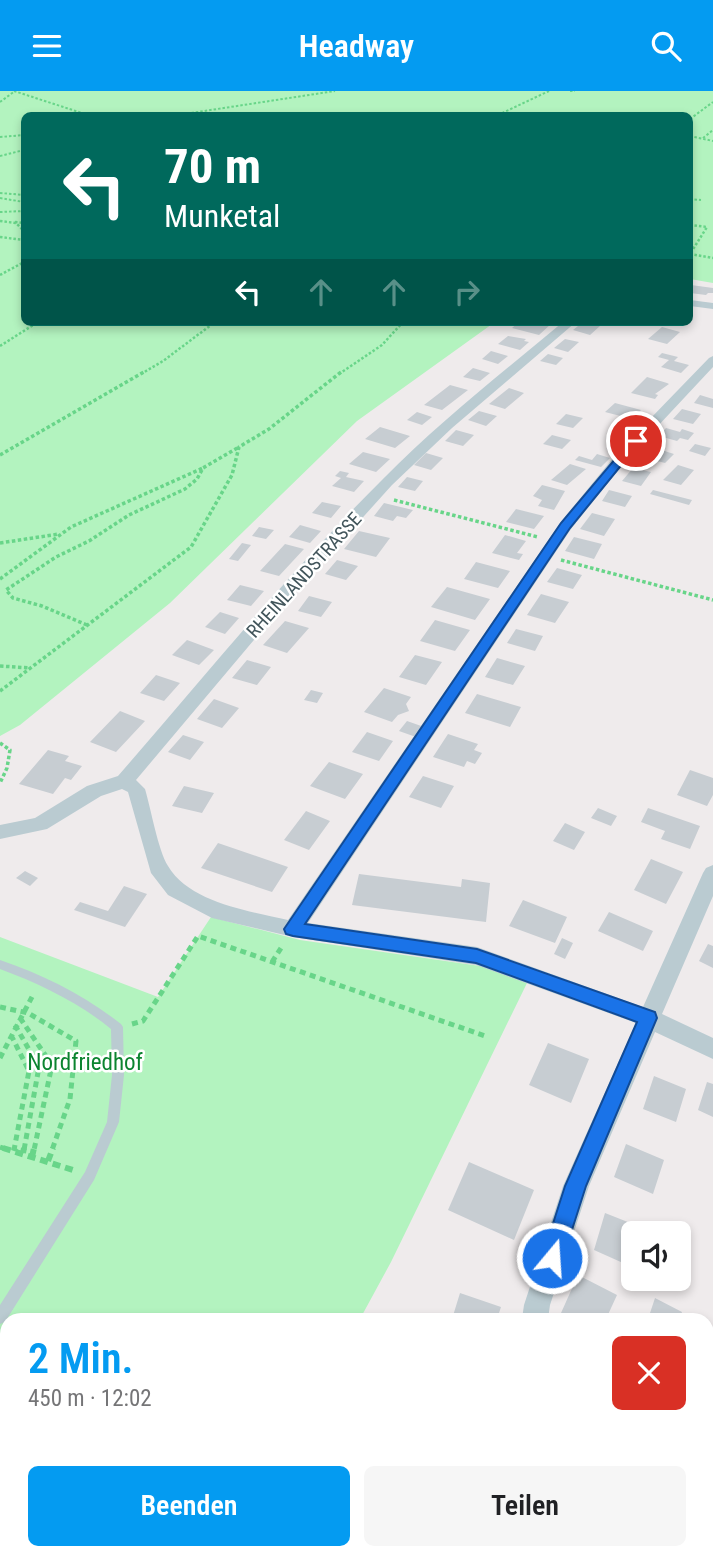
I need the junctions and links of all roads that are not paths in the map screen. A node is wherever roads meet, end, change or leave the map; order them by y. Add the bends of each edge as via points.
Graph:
1 (693, 303) edge
2 (713, 306) edge
3 (565, 326) edge
4 (713, 360) edge
5 (125, 781) junction
6 (0, 832) edge
7 (713, 873) edge
8 (293, 929) junction
9 (0, 964) edge
10 (648, 1018) junction
11 (713, 1049) edge
12 (3, 1313) edge
13 (536, 1313) edge

1 - 2 street
3 - 5 street, RHEINLANDSTRASSE via 447,425 376,495
4 - 8 street via 623,455 556,541
5 - 6 street via 94,790 40,824
5 - 8 street via 136,789 158,868 175,889 219,912
7 - 10 street
8 - 10 street via 477,956
9 - 12 lane via 49,981 117,1027 118,1075 113,1122 90,1176
10 - 11 street
10 - 13 street via 576,1186

